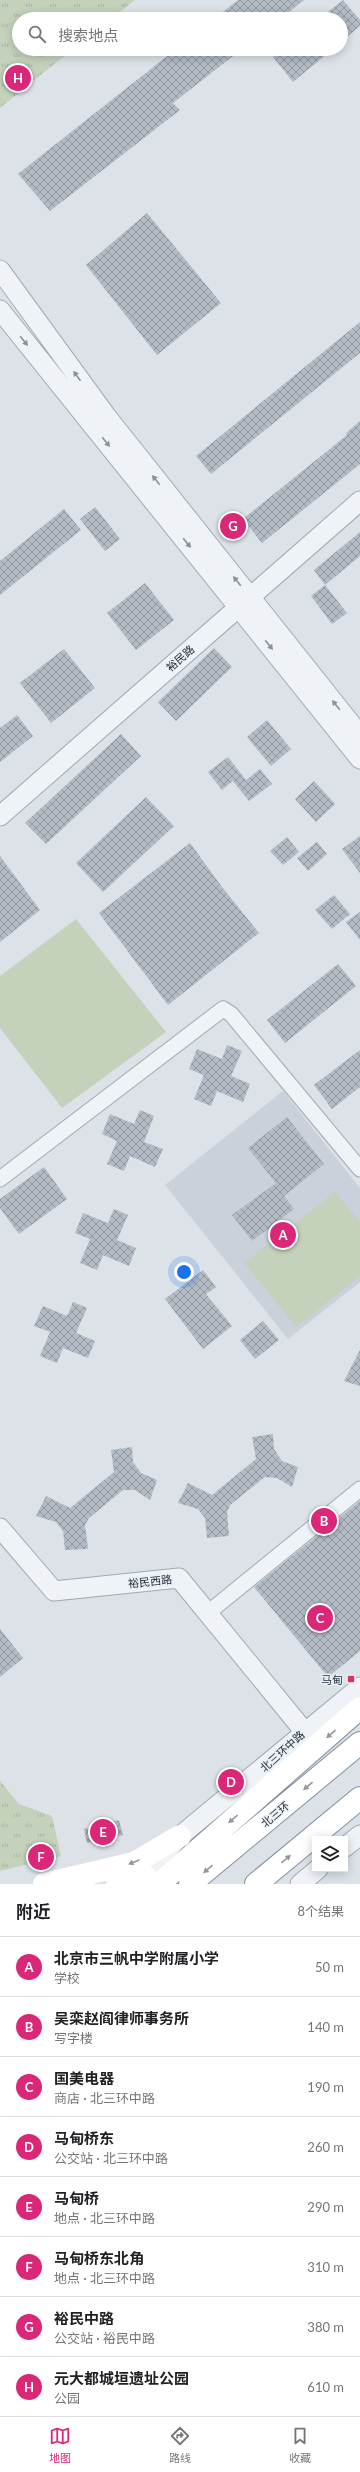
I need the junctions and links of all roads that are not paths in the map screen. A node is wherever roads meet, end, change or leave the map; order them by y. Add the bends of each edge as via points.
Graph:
1 (0, 270) edge
2 (0, 310) edge
3 (360, 501) edge
4 (244, 602) junction
5 (360, 735) edge
6 (360, 759) edge
7 (0, 816) edge
8 (360, 1169) edge
9 (0, 1179) edge
10 (360, 1489) edge
11 (0, 1528) edge
12 (209, 1612) junction
13 (360, 1687) edge
14 (360, 1708) edge
15 (304, 1731) junction
16 (360, 1743) edge
17 (360, 1798) edge
18 (360, 1835) edge
19 (180, 1836) junction
20 (348, 1845) edge
21 (314, 1872) edge
22 (147, 1882) edge
23 (44, 1884) edge
24 (116, 1884) edge
25 (190, 1884) edge
26 (256, 1884) edge
27 (300, 1884) edge

4 -> 1 street
2 -> 4 street
3 - 4 street, 裕民路
5 -> 4 street
4 -> 6 street
4 - 7 street, 裕民路
8 - 9 street via 231,1014 223,1009
10 - 12 street
11 - 12 street, 裕民西路 via 54,1591 180,1578
12 - 15 street, 裕民西路
13 - 15 street, 北三环中路
14 -> 22 main road
15 - 19 street, 北三环中路 via 242,1787
16 -> 25 main road, 北三环
26 -> 17 main road
18 - 20 street
19 - 22 street, 北三环中路
19 -> 23 main road via 134,1863
21 - 27 street
22 - 24 main road

